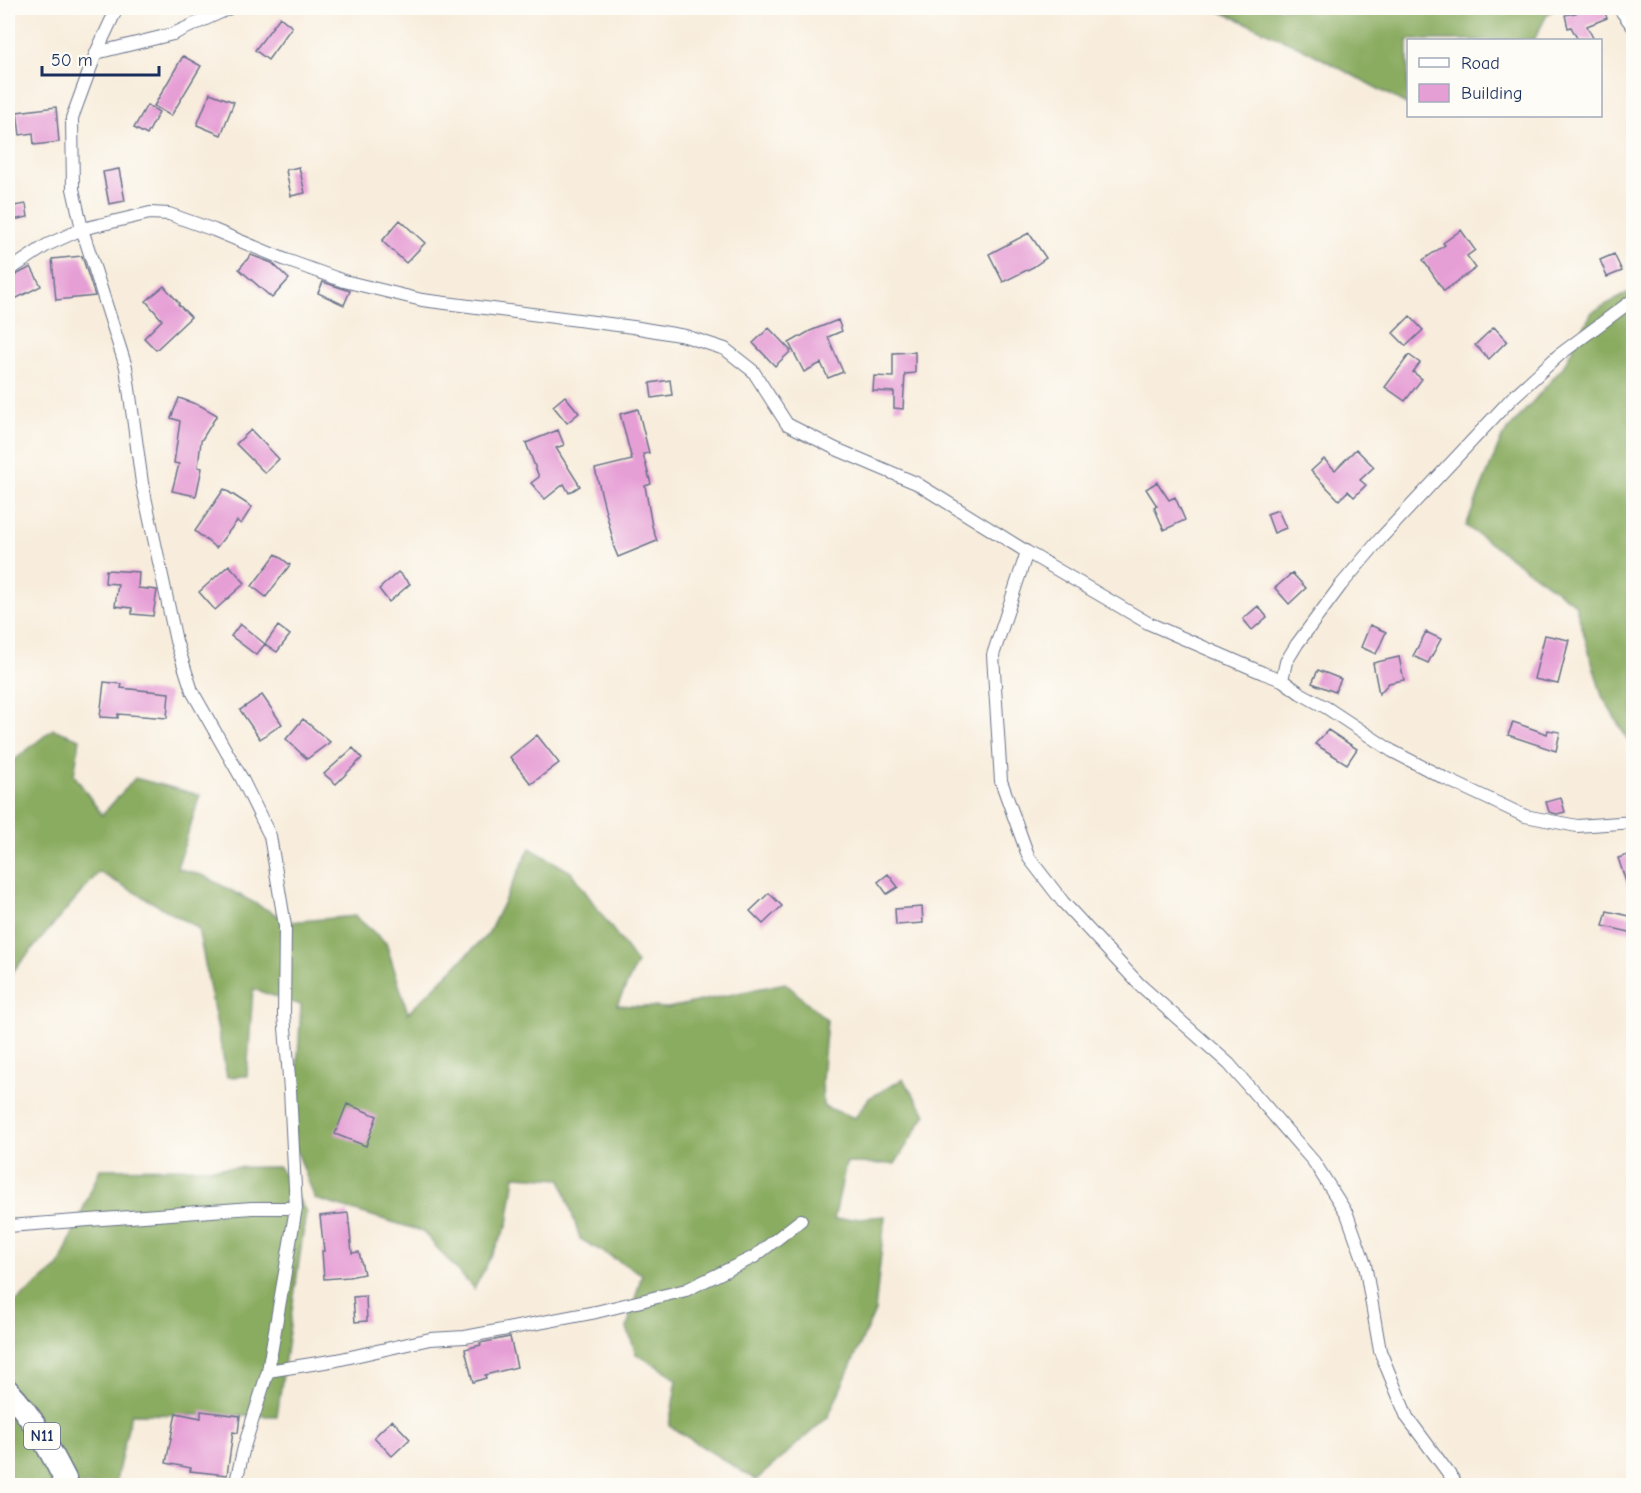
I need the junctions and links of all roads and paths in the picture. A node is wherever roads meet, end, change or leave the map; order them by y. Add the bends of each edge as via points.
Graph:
1 (117, 8) edge
2 (230, 8) edge
3 (1619, 8) edge
4 (1634, 28) edge
5 (96, 53) junction
6 (82, 229) junction
7 (8, 271) edge
8 (1634, 298) edge
9 (1027, 552) junction
10 (1282, 680) junction
11 (1632, 824) edge
12 (296, 1208) junction
13 (801, 1220) dead end
14 (8, 1226) edge
15 (268, 1371) junction
16 (8, 1391) edge
17 (66, 1483) edge
18 (235, 1485) edge
19 (1458, 1485) edge

1 - 5 street
2 - 5 street via 173,34
3 - 4 street
5 - 6 street via 72,118 73,189
6 - 7 street via 47,245
6 - 9 street via 150,213 169,214 344,281 422,300 633,327 685,336 725,349 753,371 787,424 916,483
6 - 12 street via 126,367 142,483 176,641 192,691 270,837 285,926 284,1015
8 - 10 street via 1559,355 1511,399 1380,538 1297,644 1286,662
9 - 10 street via 1148,623
9 - 19 street via 993,655 1001,782 1029,858 1063,902 1138,984 1229,1064 1314,1162 1347,1214 1362,1254 1380,1351 1407,1417
10 - 11 street via 1392,751 1524,816 1578,826
12 - 14 street
12 - 15 street
13 - 15 street via 754,1257 686,1290 584,1315 465,1337 430,1339
15 - 18 street
16 - 17 highway, N11 via 38,1430

